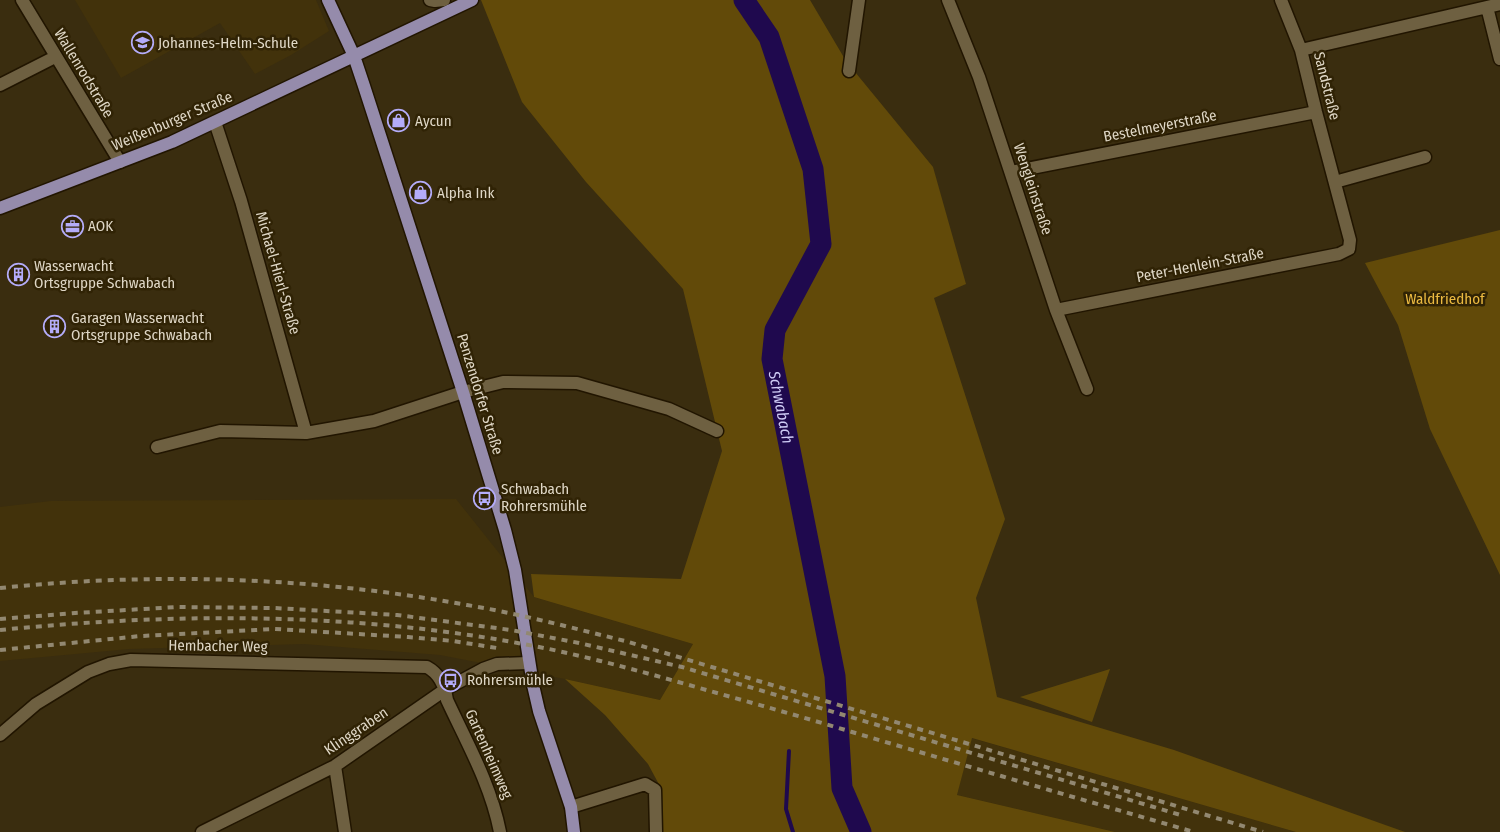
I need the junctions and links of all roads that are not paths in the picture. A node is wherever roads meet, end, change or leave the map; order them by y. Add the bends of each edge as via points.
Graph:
1 (22, 0) edge
2 (328, 0) edge
3 (430, 0) edge
4 (444, 0) edge
5 (472, 0) edge
6 (859, 0) edge
7 (948, 0) edge
8 (1281, 0) edge
9 (1500, 4) edge
10 (1487, 7) junction
11 (1301, 50) junction
12 (354, 56) junction
13 (55, 57) junction
14 (1500, 59) edge
15 (849, 70) dead end
16 (0, 85) edge
17 (1316, 112) junction
18 (215, 122) junction
19 (1425, 157) dead end
20 (120, 162) junction
21 (1010, 172) junction
22 (1335, 182) junction
23 (0, 208) edge
24 (1349, 249) joint
25 (1056, 310) junction
26 (1087, 389) dead end
27 (463, 392) junction
28 (718, 432) dead end
29 (306, 433) junction
30 (157, 447) dead end
31 (528, 663) junction
32 (446, 689) junction
33 (0, 735) edge
34 (335, 766) junction
35 (571, 807) junction
36 (202, 832) edge
37 (345, 832) edge
38 (500, 832) edge
39 (574, 832) edge
40 (656, 832) edge

1 - 13 street, Wallenrodstraße
2 - 12 main road, Penzendorfer Straße
3 - 4 street
5 - 12 main road, Weißenburger Straße
6 - 15 street
7 - 21 street, Wengleinstraße via 979,77
8 - 11 street, Sandstraße
9 - 10 street
10 - 11 street
10 - 14 street
11 - 17 street, Sandstraße
12 - 18 main road, Weißenburger Straße
12 - 27 main road, Penzendorfer Straße
13 - 16 street
13 - 20 street, Wallenrodstraße
17 - 21 street, Bestelmeyerstraße
17 - 22 street, Sandstraße
18 - 20 main road, Weißenburger Straße
18 - 29 street, Michael-Hierl-Straße via 241,201
19 - 22 street
20 - 23 main road, Weißenburger Straße
21 - 25 street, Wengleinstraße
22 - 24 street, Sandstraße via 1350,240
24 - 25 street, Peter-Henlein-Straße via 1339,254
25 - 26 street, Wengleinstraße
27 - 28 street via 503,382 577,383 669,409
27 - 29 street via 374,421
27 - 31 main road, Penzendorfer Straße via 511,552
29 - 30 street via 220,432
31 - 32 street, Klinggraben via 497,664
31 - 35 main road, Penzendorfer Straße via 539,711
32 - 33 street, Hembacher Weg via 434,671 427,667 131,660 88,672 36,704
32 - 34 street, Klinggraben
32 - 38 street, Gartenheimweg via 487,785
34 - 36 street, Klinggraben
34 - 37 street
35 - 39 main road, Penzendorfer Straße
35 - 40 street via 645,784 654,790

